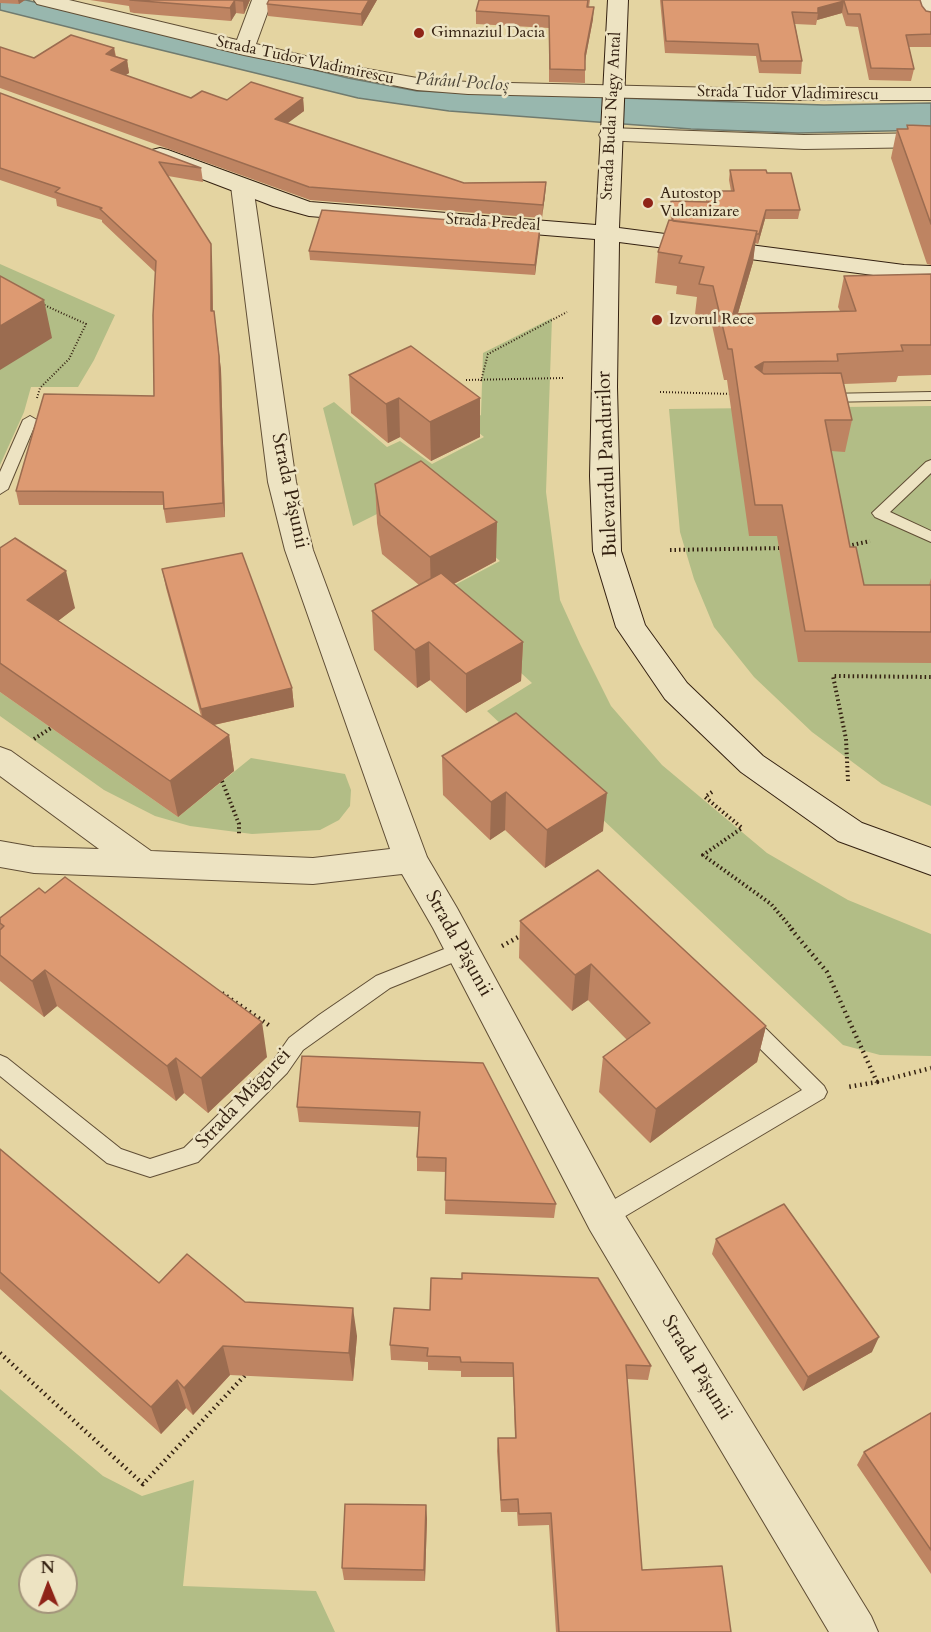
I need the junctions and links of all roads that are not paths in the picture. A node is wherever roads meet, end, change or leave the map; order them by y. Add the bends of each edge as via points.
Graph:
1 (44, 0) edge
2 (262, 0) edge
3 (618, 0) edge
4 (927, 0) edge
5 (931, 17) edge
6 (244, 49) junction
7 (612, 92) junction
8 (931, 94) edge
9 (610, 131) junction
10 (931, 140) edge
11 (143, 149) edge
12 (242, 186) junction
13 (607, 232) junction
14 (931, 273) edge
15 (931, 396) edge
16 (805, 398) edge
17 (30, 420) road end
18 (931, 465) edge
19 (0, 489) edge
20 (926, 534) edge
21 (0, 759) edge
22 (0, 854) edge
23 (411, 860) junction
24 (931, 862) edge
25 (144, 864) junction
26 (462, 950) junction
27 (734, 1011) edge
28 (0, 1064) edge
29 (604, 1217) junction
30 (855, 1632) edge

1 - 6 street, Strada Tudor Vladimirescu
2 - 6 street
3 - 7 street, Strada Budai Nagy Antal
4 - 5 street
6 - 7 street, Strada Tudor Vladimirescu via 417,84
7 - 8 street, Strada Tudor Vladimirescu
7 - 9 street, Strada Budai Nagy Antal
9 - 10 street via 804,142
9 - 13 street, Strada Budai Nagy Antal
11 - 12 street, Strada Predeal
12 - 13 street, Strada Predeal via 309,209
12 - 23 street, Strada Pășunii via 282,482 299,550
13 - 14 street, Strada Predeal
13 - 24 street, Bulevardul Pandurilor via 603,387 608,551 631,627 676,691 752,764 850,832
15 - 16 lane
17 - 19 lane
18 - 20 lane via 880,513
21 - 25 street
22 - 25 street via 34,860
23 - 25 street via 313,870
23 - 26 street, Strada Pășunii
26 - 28 lane, Strada Măgurei via 382,982 296,1044 280,1067 191,1155 150,1168 114,1156
26 - 29 street, Strada Pășunii
27 - 29 lane via 817,1092
29 - 30 street, Strada Pășunii

